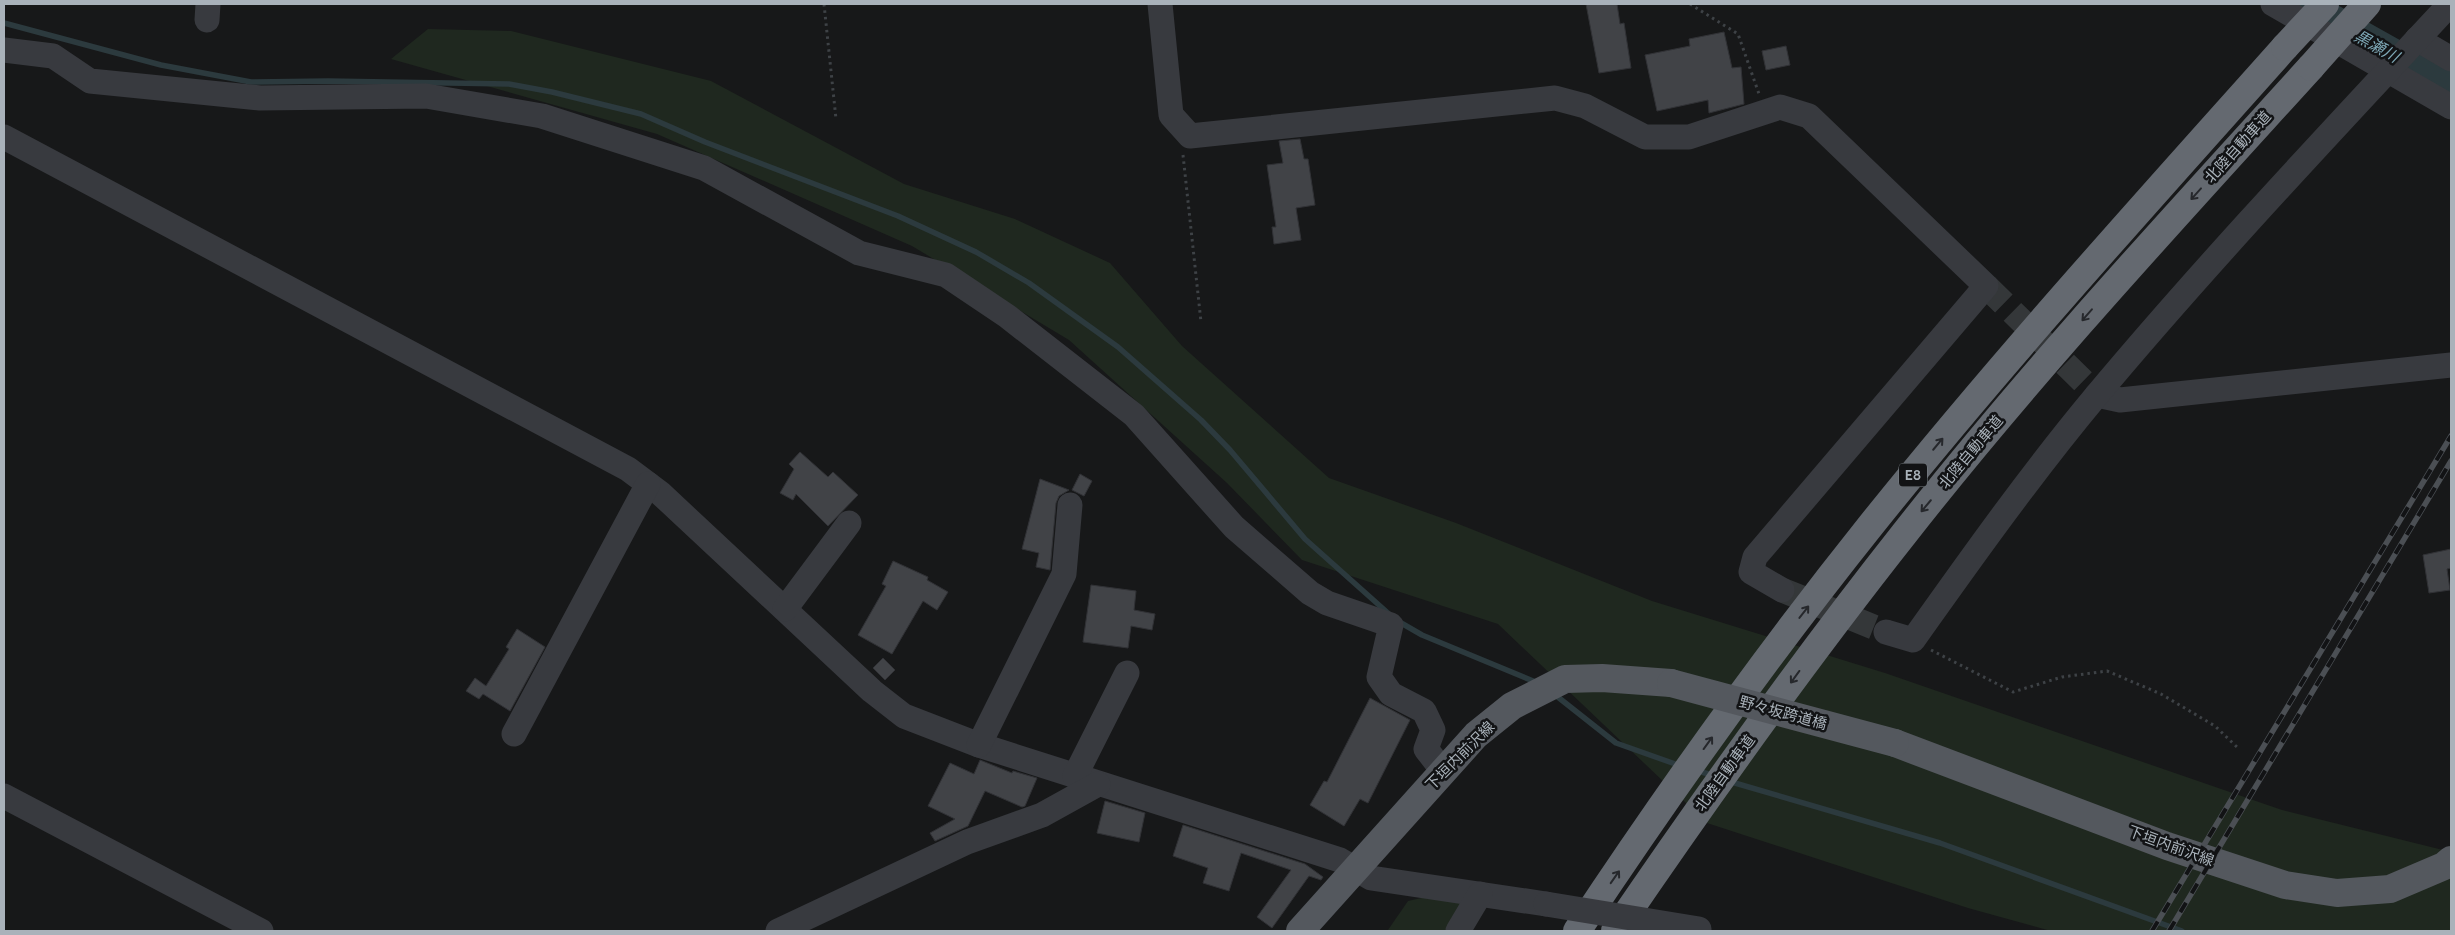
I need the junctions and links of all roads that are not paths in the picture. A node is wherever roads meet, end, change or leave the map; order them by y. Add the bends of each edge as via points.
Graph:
1 (1160, 4) edge
2 (2273, 4) edge
3 (2326, 4) edge
4 (2368, 4) edge
5 (2450, 4) edge
6 (2414, 43) junction
7 (4, 50) edge
8 (2451, 59) edge
9 (2388, 69) junction
10 (2451, 107) edge
11 (4, 137) edge
12 (2451, 365) edge
13 (2097, 395) junction
14 (648, 484) junction
15 (1070, 505) dead end
16 (849, 523) dead end
17 (1782, 590) tunnel mouth
18 (785, 609) junction
19 (1886, 632) tunnel mouth
20 (1127, 673) dead end
21 (1671, 683) joint
22 (514, 734) dead end
23 (1895, 743) joint
24 (979, 745) junction
25 (1443, 770) junction
26 (1075, 776) junction
27 (1098, 784) junction
28 (4, 796) edge
29 (2451, 860) edge
30 (1354, 869) junction
31 (1480, 894) junction
32 (1704, 930) edge
33 (261, 931) edge
34 (778, 931) edge
35 (1300, 931) edge
36 (1458, 931) edge
37 (1578, 931) edge
38 (1615, 931) edge

1 - 17 street via 1171,115 1190,136 1555,98 1585,106 1645,137 1689,137 1780,107 1810,116 1986,286 1755,557 1751,572
2 - 9 street
37 -> 3 highway, 北陸自動車道 / E8, bridge via 1766,662 1871,525 2098,257
4 -> 38 highway, 北陸自動車道 / E8, bridge via 2114,284 1904,533 1714,787
5 - 6 street
6 - 8 street
6 - 9 street
7 - 25 street via 53,56 90,81 260,98 426,96 542,116 704,168 859,252 946,275 1007,316 1134,415 1234,527 1310,593 1327,603 1391,625 1379,676 1391,694 1424,710 1433,730 1426,749
9 - 10 street
9 - 13 street
11 - 14 street via 628,469
12 - 13 street via 2120,400
13 - 19 street via 2014,499 1913,640
14 - 18 street
14 - 22 street
15 - 24 street via 1064,574
16 - 18 street
18 - 24 street via 872,691 904,716
20 - 26 street
21 - 23 main road, 野々坂跨道橋, bridge
21 - 25 main road, 下垣内前沢線 via 1565,679 1512,706 1476,735
23 - 29 main road, 下垣内前沢線 via 2167,846 2286,884 2337,893 2390,889
24 - 26 street
25 - 30 main road, 下垣内前沢線
26 - 27 street
27 - 30 street via 1340,860
27 - 34 street via 1042,815 967,842
28 - 33 street
30 - 31 street via 1371,878
30 - 35 main road, 下垣内前沢線
31 - 32 street, bridge
31 - 36 street

